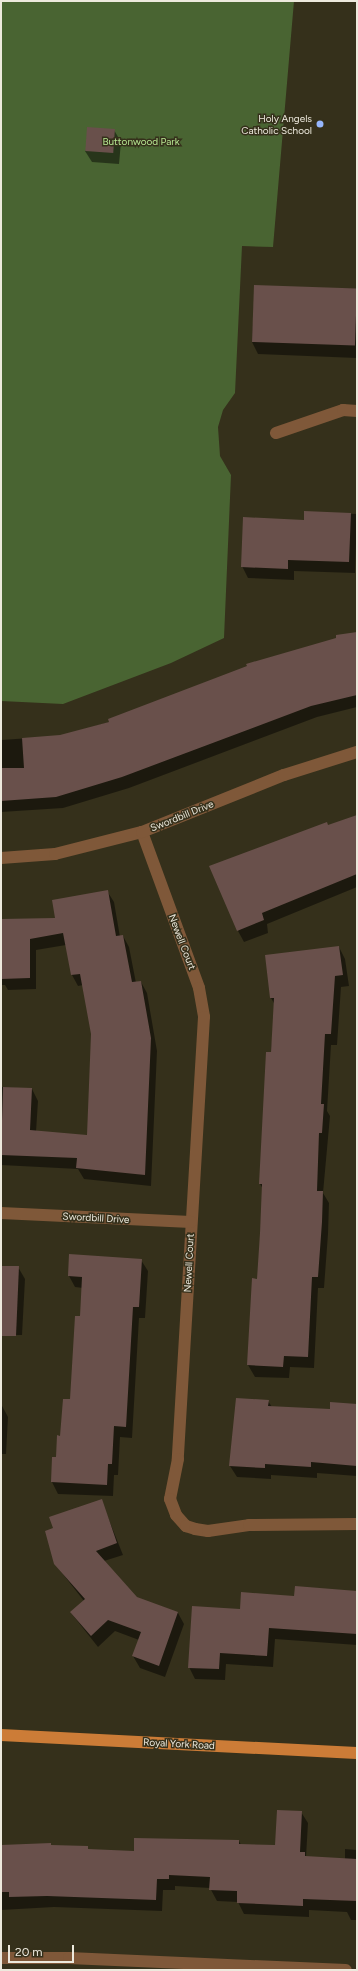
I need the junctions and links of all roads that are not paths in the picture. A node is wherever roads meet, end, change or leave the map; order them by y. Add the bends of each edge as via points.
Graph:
1 (357, 411) edge
2 (276, 433) dead end
3 (357, 752) edge
4 (142, 832) junction
5 (1, 858) edge
6 (1, 1213) edge
7 (191, 1222) junction
8 (357, 1524) edge
9 (1, 1735) edge
10 (357, 1752) edge
11 (1, 1958) edge
12 (346, 1970) edge

1 - 2 street via 343,410
3 - 4 street, Swordbill Drive via 284,775
4 - 5 street, Swordbill Drive via 55,854
4 - 7 street, Newell Court via 199,988 204,1018
6 - 7 street, Swordbill Drive
7 - 8 street, Newell Court via 178,1459 170,1499 176,1515 186,1526 208,1531 249,1525
9 - 10 main road, Royal York Road
11 - 12 street via 69,1958

